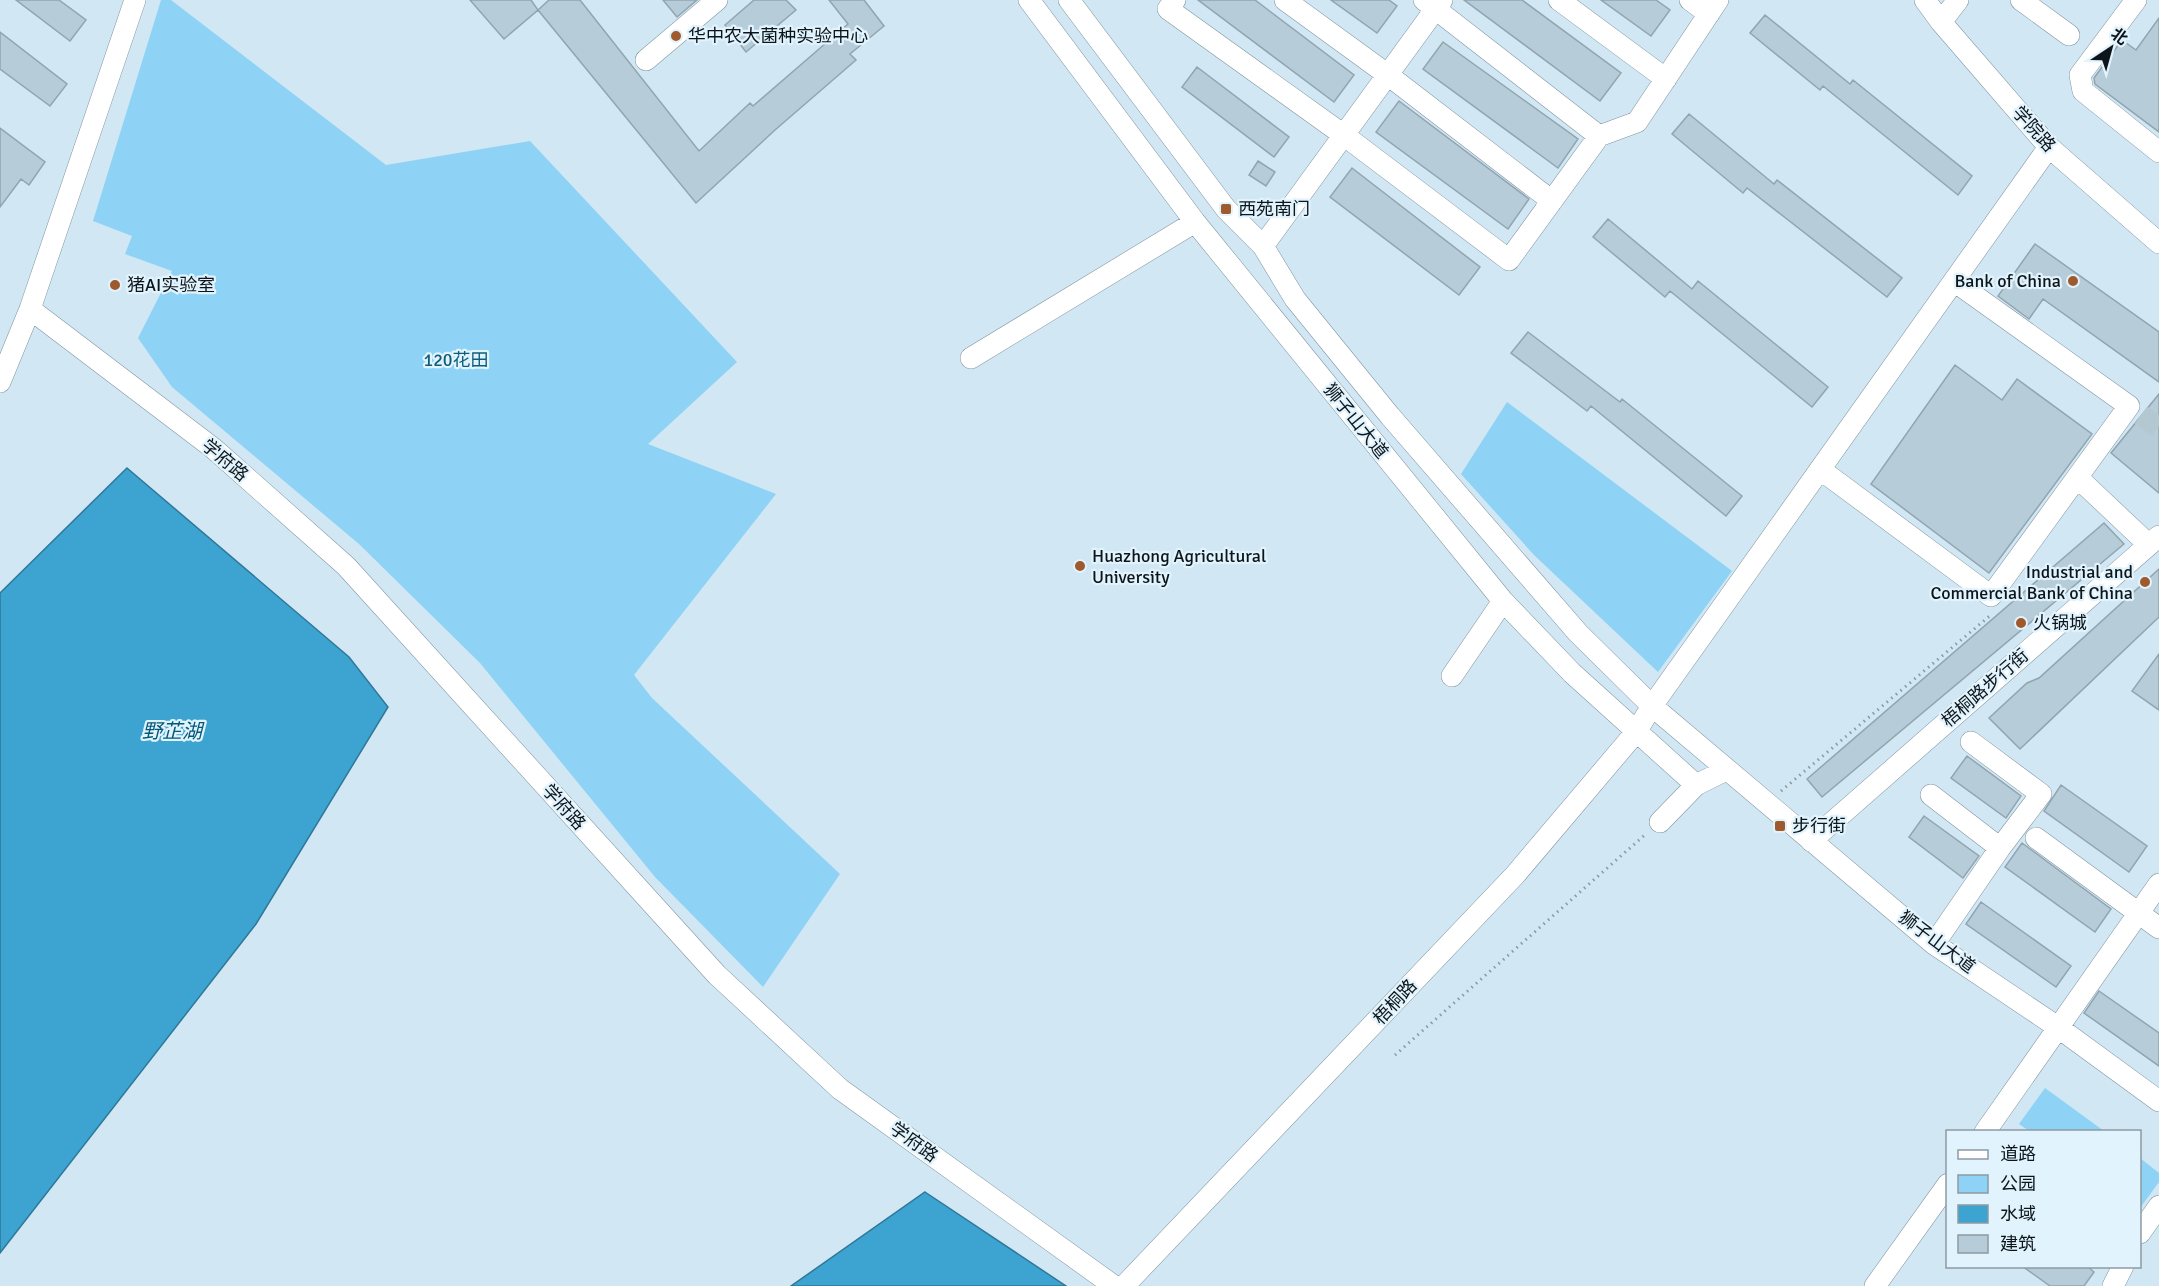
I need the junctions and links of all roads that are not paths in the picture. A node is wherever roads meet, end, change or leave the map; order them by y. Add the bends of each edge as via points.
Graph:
1 (135, 0) edge
2 (717, 0) edge
3 (1029, 0) edge
4 (1069, 0) edge
5 (1175, 0) edge
6 (1285, 0) edge
7 (1559, 0) edge
8 (1690, 0) edge
9 (1925, 0) edge
10 (1958, 0) edge
11 (2021, 0) edge
12 (2136, 0) edge
13 (1434, 3) edge
14 (1713, 7) edge
15 (1941, 22) junction
16 (2069, 35) dead end
17 (646, 60) dead end
18 (1388, 75) junction
19 (1666, 79) junction
20 (1345, 136) junction
21 (1599, 136) junction
22 (2049, 147) junction
23 (2159, 152) edge
24 (1552, 201) junction
25 (1195, 222) junction
26 (2159, 243) edge
27 (1263, 246) junction
28 (1954, 281) junction
29 (30, 309) junction
30 (971, 358) dead end
31 (0, 382) edge
32 (1821, 470) junction
33 (2078, 478) junction
34 (2154, 540) edge
35 (1503, 601) junction
36 (1452, 676) dead end
37 (1652, 706) junction
38 (1636, 732) junction
39 (1971, 742) dead end
40 (1726, 770) junction
41 (1696, 785) junction
42 (1931, 795) dead end
43 (1660, 822) road end
44 (2036, 838) dead end
45 (1811, 841) junction
46 (2000, 848) junction
47 (2159, 884) edge
48 (2138, 913) junction
49 (2159, 928) edge
50 (1934, 944) junction
51 (2059, 1028) junction
52 (2159, 1101) edge
53 (1986, 1130) edge
54 (1946, 1185) edge
55 (2159, 1206) edge
56 (2141, 1230) edge
57 (2122, 1268) edge
58 (1114, 1286) edge
59 (1124, 1286) edge
60 (1875, 1286) edge
61 (2114, 1286) edge

1 - 29 street
2 - 17 street
3 - 25 street, 狮子山大道
4 - 27 street, 狮子山大道 via 1226,209
5 - 20 street via 1168,9
6 - 18 street
7 - 19 street
8 - 14 street
9 - 15 street, 学院路
10 - 15 street
11 - 16 street
12 - 23 street via 2080,75 2083,91
13 - 18 street
13 - 21 street
14 - 19 street
15 - 22 street, 学院路
18 - 20 street
18 - 24 street
19 - 21 street via 1637,122
20 - 24 street via 1509,260
20 - 27 street
21 - 24 street
22 - 26 street, 学院路
22 - 28 street, 梧桐路
25 - 30 street
25 - 35 street, 狮子山大道
27 - 37 street, 狮子山大道 via 1295,299 1390,416 1578,633
28 - 32 street, 梧桐路
28 - 33 street via 2135,411
29 - 31 street
29 - 58 street, 学府路 via 213,448 346,566 717,975 840,1089
32 - 33 street via 1990,596
32 - 37 street, 梧桐路
33 - 34 street
34 - 45 street, 梧桐路步行街
35 - 36 street
35 - 38 street, 狮子山大道
37 - 38 street, 梧桐路
37 - 40 street, 狮子山大道
38 - 41 street, 狮子山大道
38 - 59 street, 梧桐路 via 1515,875
39 - 46 street via 2041,794
40 - 41 street
40 - 45 street, 狮子山大道
41 - 43 street
42 - 46 street
44 - 48 street
45 - 50 street, 狮子山大道
46 - 50 street
47 - 48 street
48 - 49 street
48 - 51 street
50 - 51 street, 狮子山大道
51 - 52 street, 狮子山大道
51 - 53 street
54 - 60 street
55 - 56 street
57 - 61 street

